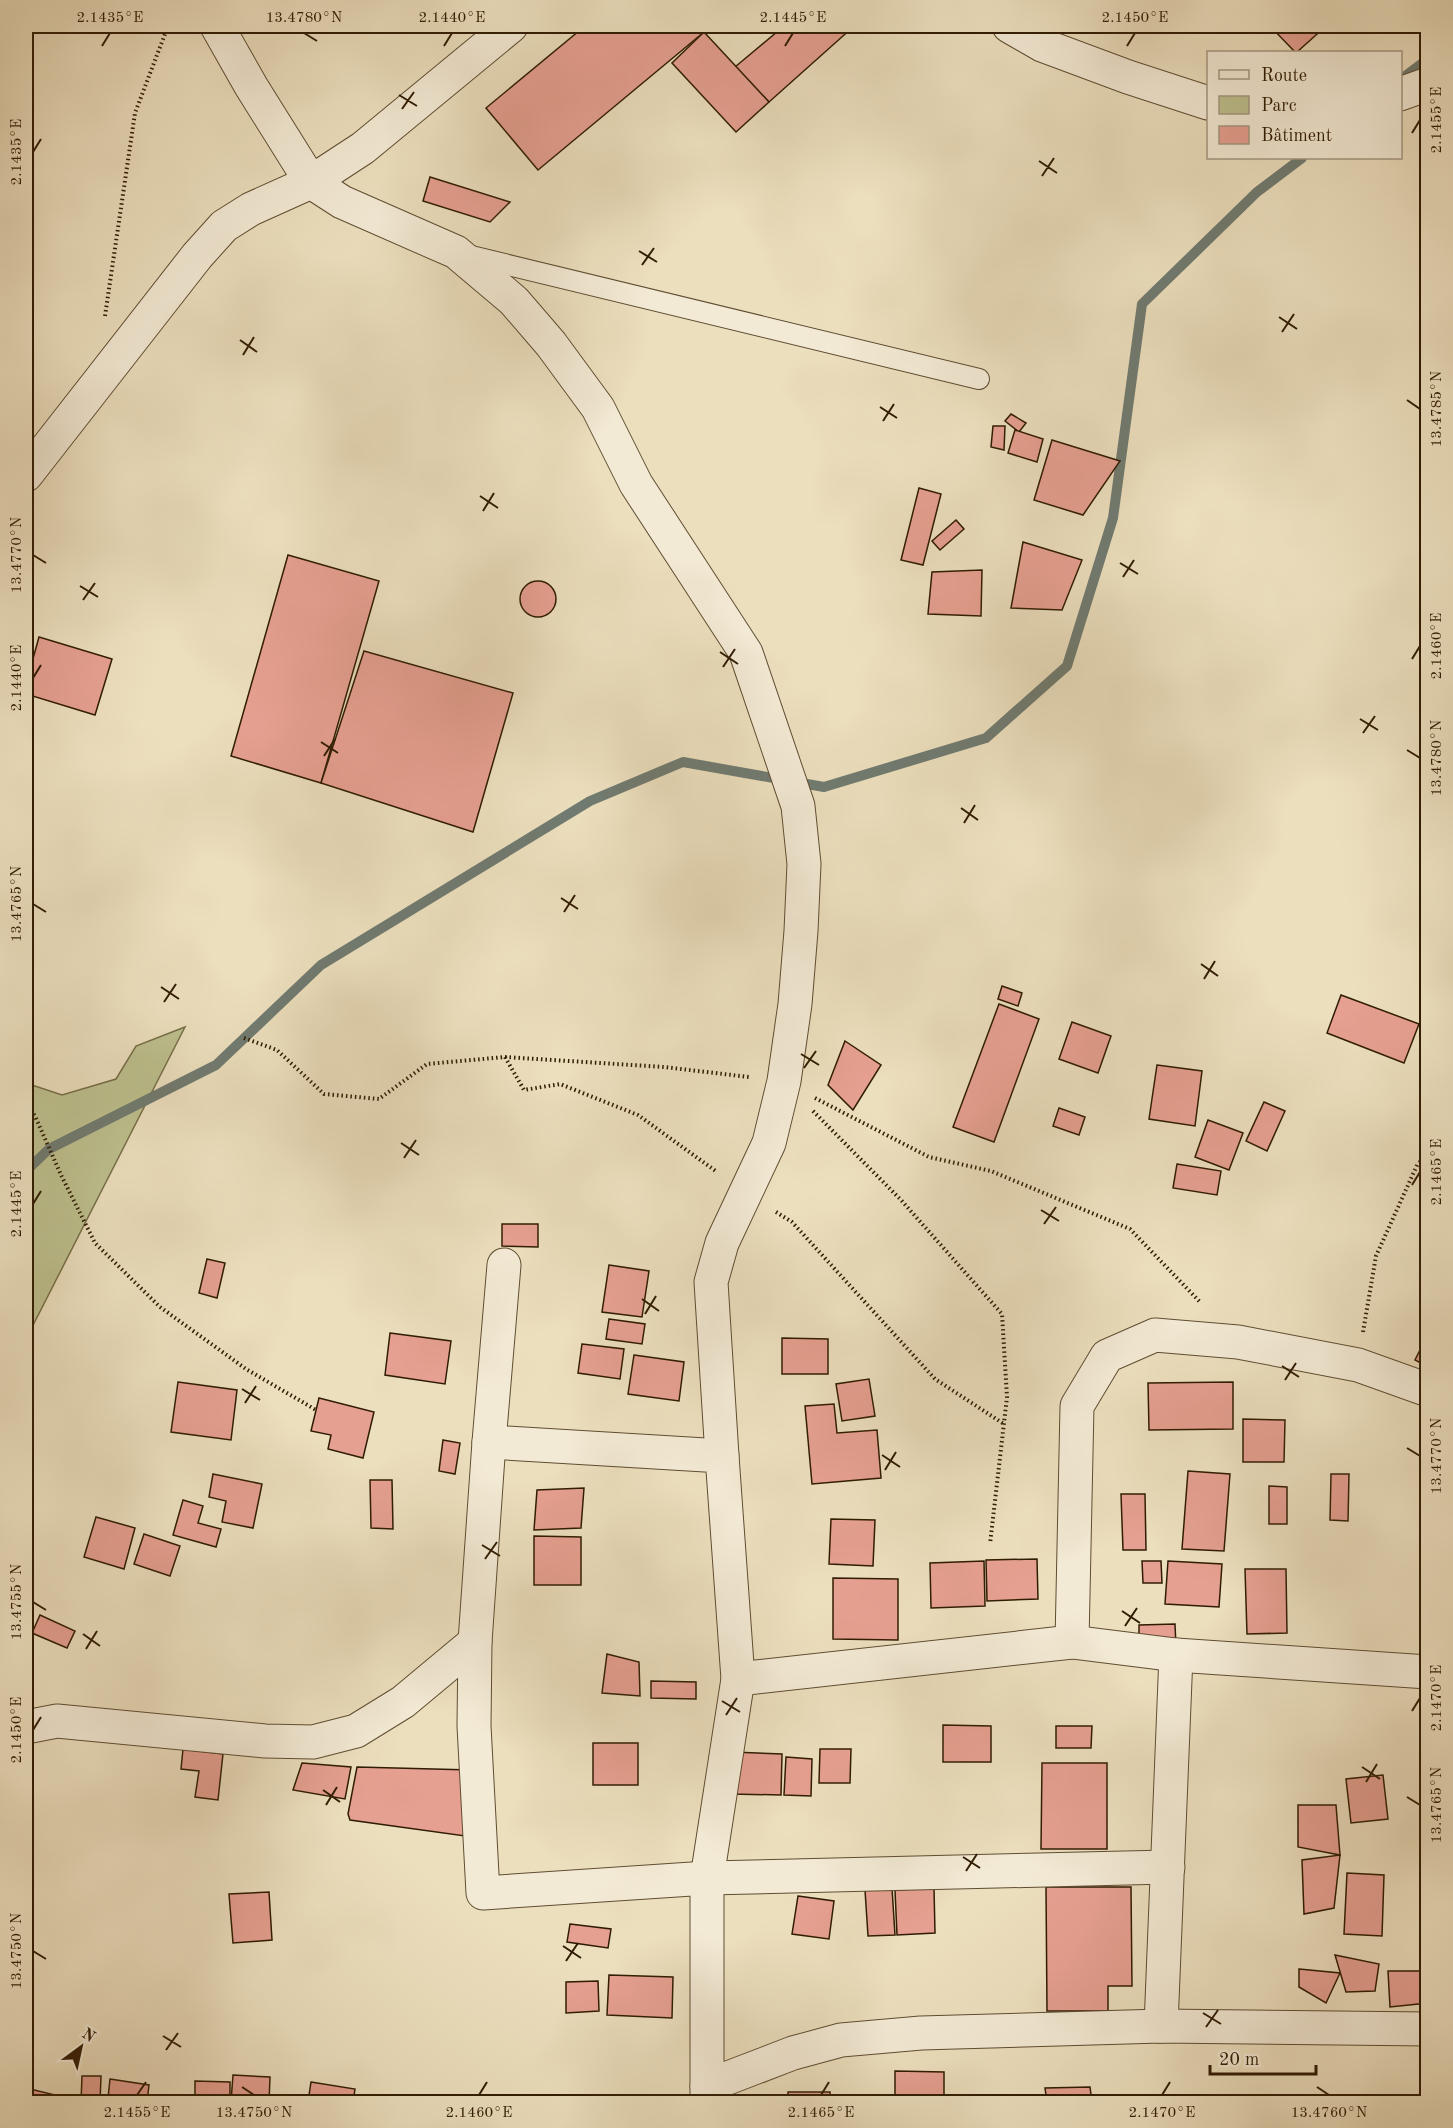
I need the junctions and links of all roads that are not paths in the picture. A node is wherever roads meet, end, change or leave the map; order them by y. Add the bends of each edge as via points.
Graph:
1 (218, 26) edge
2 (511, 26) edge
3 (1009, 26) edge
4 (1428, 84) edge
5 (1402, 94) edge
6 (1207, 102) edge
7 (311, 182) junction
8 (456, 252) junction
9 (979, 379) dead end
10 (26, 475) edge
11 (504, 1265) dead end
12 (1428, 1390) edge
13 (489, 1442) junction
14 (722, 1456) junction
15 (475, 1642) junction
16 (1072, 1642) junction
17 (1176, 1655) junction
18 (1428, 1672) edge
19 (738, 1679) junction
20 (26, 1728) edge
21 (1168, 1867) junction
22 (707, 1878) junction
23 (1161, 2026) junction
24 (1428, 2030) edge
25 (707, 2094) edge

1 - 7 street
2 - 7 street via 363,148
3 - 6 street via 1042,45
4 - 5 street
7 - 8 street via 342,202
7 - 10 street via 224,226
8 - 9 lane
8 - 14 street via 514,301 598,408 636,484 746,653 798,806 804,864 797,983 784,1081 769,1143 722,1243 711,1282
11 - 13 street
12 - 16 street via 1358,1365 1238,1342 1155,1335 1107,1356 1077,1406
13 - 14 street
13 - 15 street
14 - 19 street
15 - 20 street via 403,1702 356,1731 313,1742 57,1721
15 - 22 street via 474,1726 483,1893
16 - 17 street
16 - 19 street
17 - 18 street
17 - 21 street
19 - 22 street
21 - 22 street
21 - 23 street
22 - 25 street
23 - 24 street
23 - 25 street via 841,2040 793,2053

